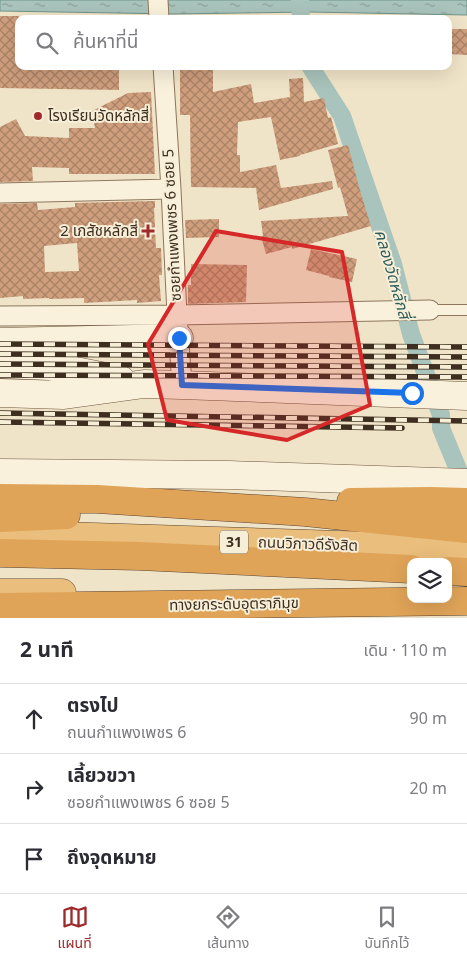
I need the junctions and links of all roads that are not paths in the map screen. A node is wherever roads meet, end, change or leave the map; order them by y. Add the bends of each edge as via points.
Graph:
1 (158, 0) edge
2 (159, 15) edge
3 (163, 70) edge
4 (171, 189) junction
5 (0, 193) edge
6 (430, 310) joint
7 (467, 310) edge
8 (0, 316) edge
9 (178, 326) junction
10 (0, 342) edge
11 (0, 364) edge
12 (144, 384) junction
13 (182, 385) junction
14 (0, 393) edge
15 (467, 396) edge
16 (0, 473) edge
17 (461, 492) edge
18 (0, 498) edge
19 (0, 518) edge
20 (467, 529) edge
21 (0, 534) edge
22 (467, 549) edge
23 (0, 553) edge
24 (407, 569) edge
25 (452, 571) edge
26 (467, 572) edge
27 (407, 592) edge
28 (452, 592) edge
29 (467, 592) edge
30 (0, 593) edge
31 (467, 601) edge
32 (0, 607) edge

1 - 2 street
3 - 4 street, ซอยกำแพงเพชร 6 ซอย 5
4 - 5 street
4 - 9 street, ซอยกำแพงเพชร 6 ซอย 5
6 - 7 lane
6 - 9 street
8 - 9 street
9 - 10 main road
9 - 13 street, ซอยกำแพงเพชร 6 ซอย 5
11 - 12 main road via 50,366
12 - 13 main road
12 - 14 main road via 64,395
13 - 15 main road
16 - 17 main road via 229,475
17 - 19 highway
18 - 20 highway via 97,499 306,512
21 - 22 highway, ถนนวิภาวดีรังสิต / 31
23 - 24 highway, 31
25 - 26 highway
27 - 30 highway
28 - 29 highway
31 - 32 highway, ทางยกระดับอุตราภิมุข

